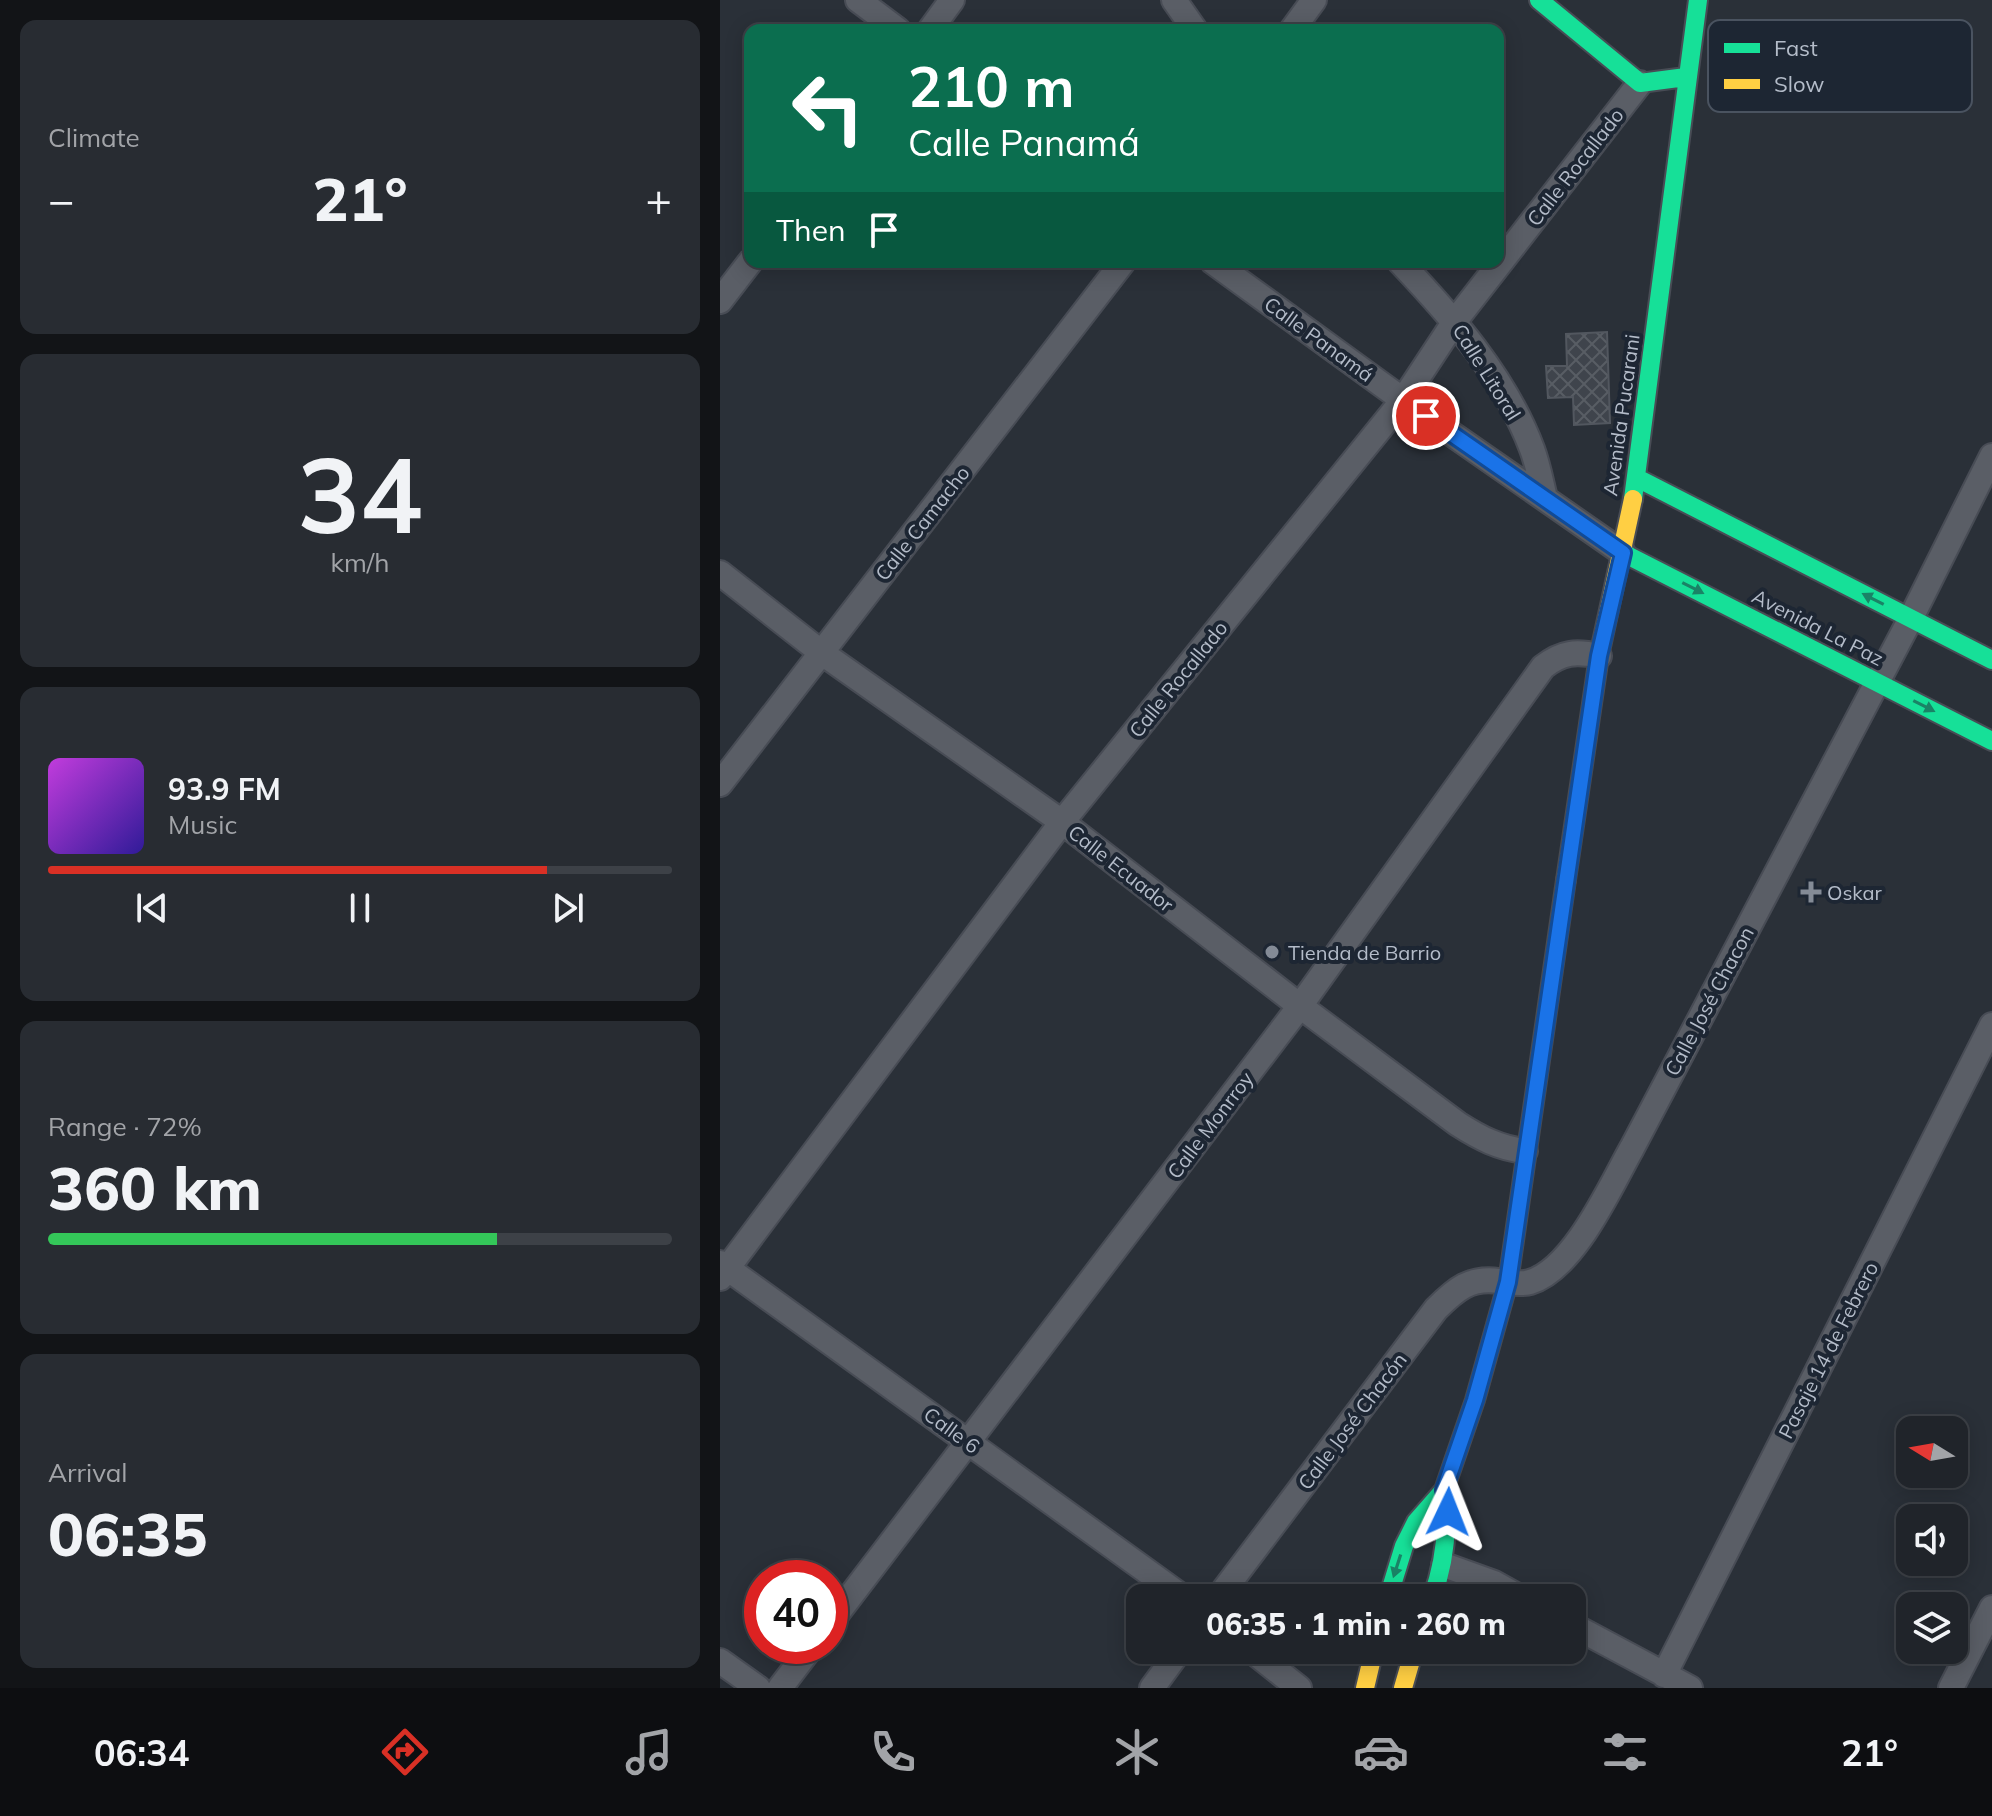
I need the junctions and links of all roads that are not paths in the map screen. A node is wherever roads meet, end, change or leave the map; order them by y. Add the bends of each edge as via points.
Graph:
1 (858, 0) edge
2 (952, 0) edge
3 (1174, 0) edge
4 (1314, 0) edge
5 (1539, 0) edge
6 (1698, 0) edge
7 (890, 24) edge
8 (934, 24) edge
9 (1191, 24) edge
10 (1296, 24) edge
11 (1686, 77) junction
12 (1640, 83) junction
13 (1504, 258) edge
14 (745, 268) edge
15 (1118, 268) edge
16 (1221, 268) edge
17 (1406, 268) edge
18 (1496, 268) edge
19 (720, 301) edge
20 (1455, 321) junction
21 (1403, 400) junction
22 (1992, 456) edge
23 (1637, 478) junction
24 (1545, 498) junction
25 (1623, 553) junction
26 (720, 573) edge
27 (1911, 618) junction
28 (822, 653) junction
29 (1599, 656) junction
30 (1992, 660) edge
31 (1876, 681) junction
32 (1992, 741) edge
33 (720, 784) edge
34 (1062, 822) junction
35 (1300, 1006) junction
36 (1992, 1025) edge
37 (1525, 1151) junction
38 (722, 1270) edge
39 (1508, 1282) junction
40 (970, 1442) junction
41 (1444, 1490) junction
42 (1444, 1565) junction
43 (1165, 1584) edge
44 (1229, 1584) edge
45 (1392, 1584) edge
46 (1437, 1584) edge
47 (1496, 1584) edge
48 (848, 1600) edge
49 (1992, 1608) edge
50 (1586, 1633) edge
51 (720, 1661) edge
52 (798, 1664) edge
53 (1170, 1664) edge
54 (1269, 1664) edge
55 (1371, 1664) edge
56 (1410, 1664) edge
57 (1664, 1675) junction
58 (758, 1688) edge
59 (780, 1688) edge
60 (1152, 1688) edge
61 (1299, 1688) edge
62 (1365, 1688) edge
63 (1403, 1688) edge
64 (1690, 1688) edge
65 (1951, 1688) edge

1 - 7 street
2 - 8 street
3 - 9 street
4 - 10 street
5 - 12 street
6 - 11 street, Avenida Pucarani
11 - 12 street
11 - 23 street, Avenida Pucarani
12 - 13 street, Calle Rocallado
14 - 19 street
15 - 28 street, Calle Camacho
16 - 21 street, Calle Panamá
17 - 20 street, Calle Litoral
18 - 20 street, Calle Rocallado
20 - 21 street, Calle Rocallado
20 - 24 street, Calle Litoral via 1524,432
21 - 24 street, Calle Panamá
21 - 34 street, Calle Rocallado
22 - 27 street
23 - 25 street, Avenida Pucarani
27 -> 23 street
24 - 25 street, Calle Panamá
25 - 29 street, Avenida Pucarani
25 -> 31 street, Avenida La Paz
26 - 28 street, Calle Ecuador
27 - 30 street
27 - 31 street, Calle José Chacon
28 - 33 street, Calle Camacho
28 - 34 street, Calle Ecuador
29 - 35 street, Calle Monrroy via 1570,652 1543,667
29 - 37 street, Avenida Pucarani
31 -> 32 street, Avenida La Paz
31 - 39 street, Calle José Chacon via 1586,1229 1543,1277
34 - 35 street, Calle Ecuador
34 - 38 street, Calle Rocallado
35 - 37 street, Calle Ecuador via 1458,1124 1484,1140
35 - 40 street, Calle Monrroy
36 - 57 street, Pasaje 14 de Febrero
37 - 39 street, Avenida Pucarani
38 - 40 street, Calle 6
39 - 41 street, Avenida Pucarani
39 - 44 street, Calle José Chacón via 1472,1281 1436,1309
40 - 43 street, Calle 6
40 - 48 street, Calle Monrroy
41 - 42 street, Avenida Pucarani via 1449,1540
41 -> 45 street, Avenida Pucarani via 1416,1522
42 - 46 street, Avenida Pucarani
42 - 47 street
49 - 65 street
50 - 57 street
51 - 58 street
52 - 59 street
53 - 60 street
54 - 61 street
55 - 62 street
56 - 63 street
57 - 64 street

